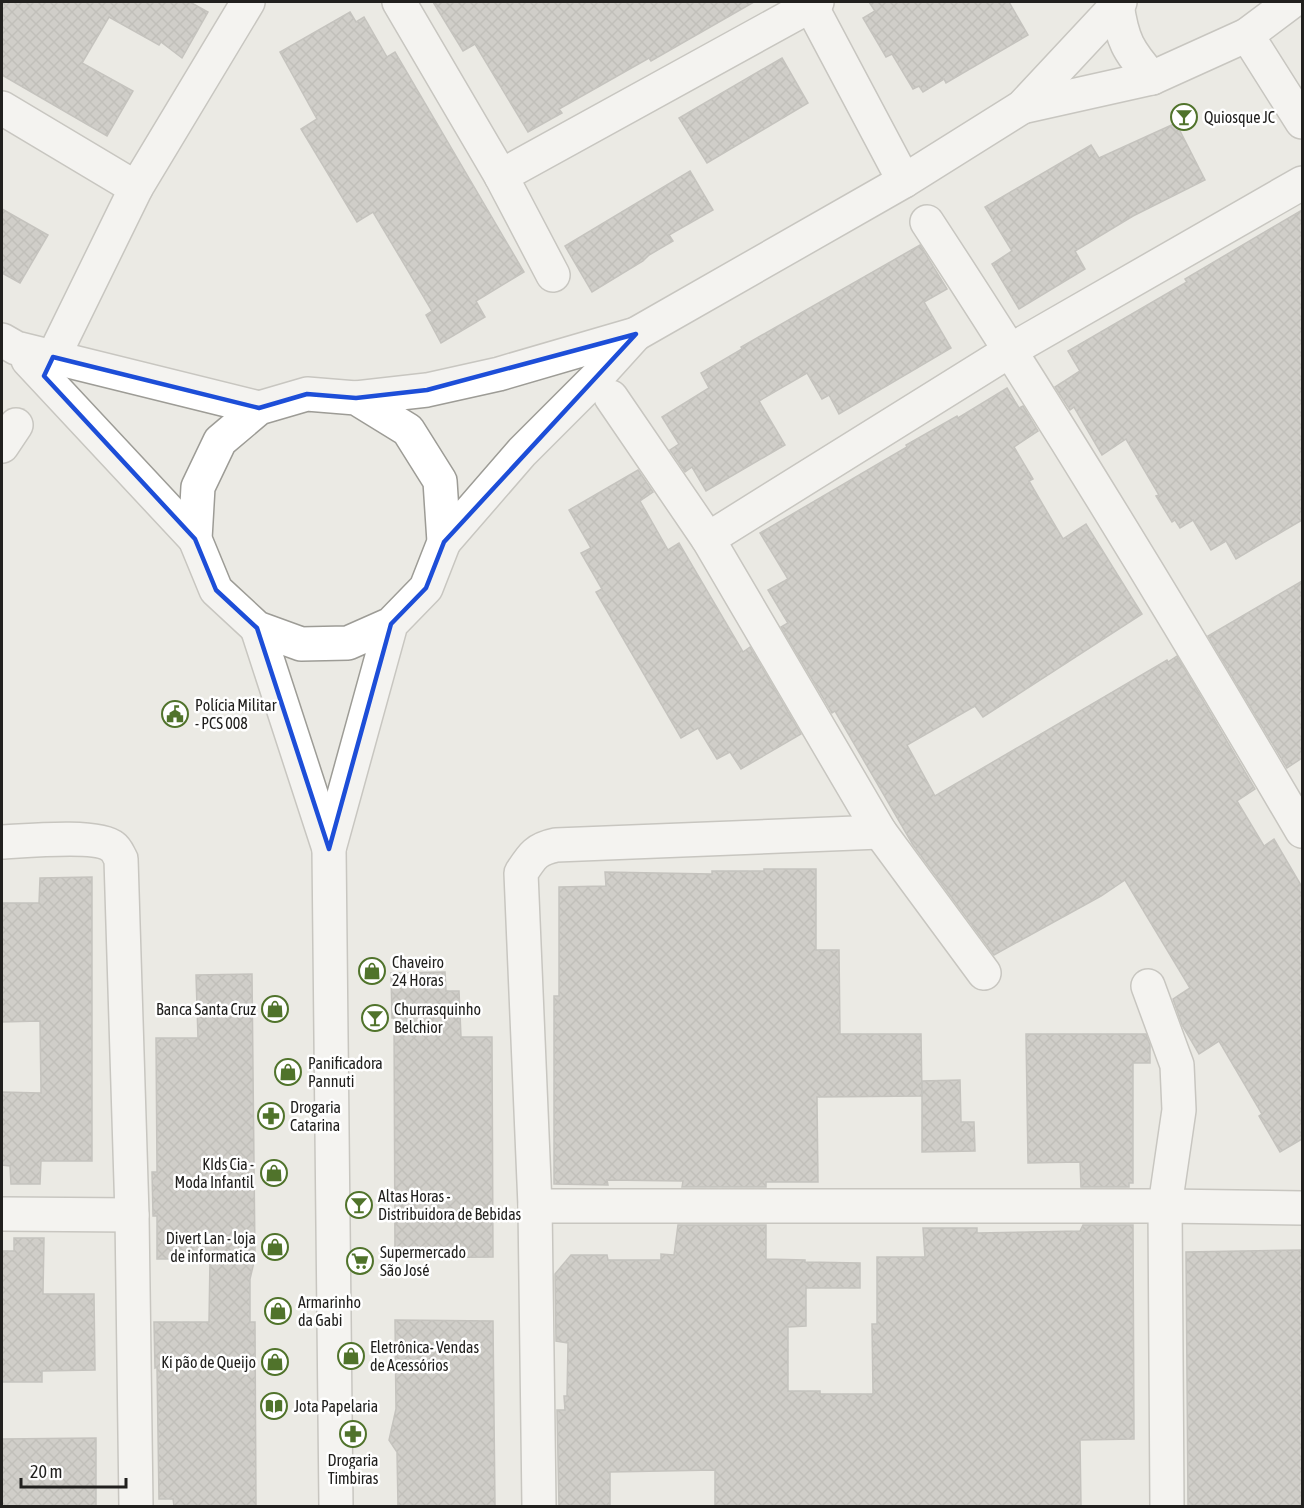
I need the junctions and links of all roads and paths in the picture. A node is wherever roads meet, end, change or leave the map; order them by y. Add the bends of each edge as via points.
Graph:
1 (248, 2) edge
2 (399, 2) edge
3 (1291, 2) edge
4 (812, 3) edge
5 (1118, 3) edge
6 (1247, 35) junction
7 (1152, 78) junction
8 (1022, 107) junction
9 (2, 108) edge
10 (1302, 122) edge
11 (501, 176) junction
12 (904, 182) junction
13 (1302, 183) edge
14 (136, 188) junction
15 (927, 222) dead end
16 (553, 276) dead end
17 (636, 334) junction
18 (9, 344) edge
19 (1011, 350) junction
20 (48, 367) junction
21 (356, 398) junction
22 (610, 398) dead end
23 (259, 408) junction
24 (195, 539) junction
25 (708, 539) junction
26 (444, 542) junction
27 (391, 624) junction
28 (256, 628) junction
29 (1302, 831) edge
30 (880, 832) junction
31 (2, 842) edge
32 (329, 849) junction
33 (984, 973) dead end
34 (1148, 986) dead end
35 (535, 1206) junction
36 (1165, 1206) junction
37 (1302, 1208) edge
38 (2, 1214) edge
39 (132, 1215) junction
40 (136, 1506) edge
41 (336, 1506) edge
42 (539, 1506) edge
43 (1167, 1506) edge

1 - 14 street
2 - 11 street
3 - 6 street
4 - 11 street
4 - 12 street
5 - 7 street via 1123,38
5 - 8 street
6 - 7 street
6 - 10 street
7 - 8 street
8 - 12 street
9 - 14 street
11 - 16 street
12 - 17 street
13 - 19 street
14 - 20 street
15 - 19 street
17 - 21 street via 500,374 427,390
17 - 26 street via 522,452
18 - 20 street
19 - 25 street
19 - 29 street via 1184,630
20 - 23 street
20 - 24 street
21 - 23 street via 307,394
21 - 26 street via 408,430 440,482
22 - 25 street
23 - 24 street via 220,441 215,451 198,487
24 - 28 street via 216,590
25 - 30 street
26 - 27 street via 426,588
27 - 28 street via 348,643 301,644
27 - 32 street
28 - 32 street
30 - 33 street
30 - 35 street via 556,845 542,848 530,858 521,873
31 - 39 street via 101,842 114,848 121,859
32 - 41 street
34 - 36 street via 1178,1065 1179,1110
35 - 36 street
35 - 42 street
36 - 37 street
36 - 43 street
38 - 39 street
39 - 40 street

